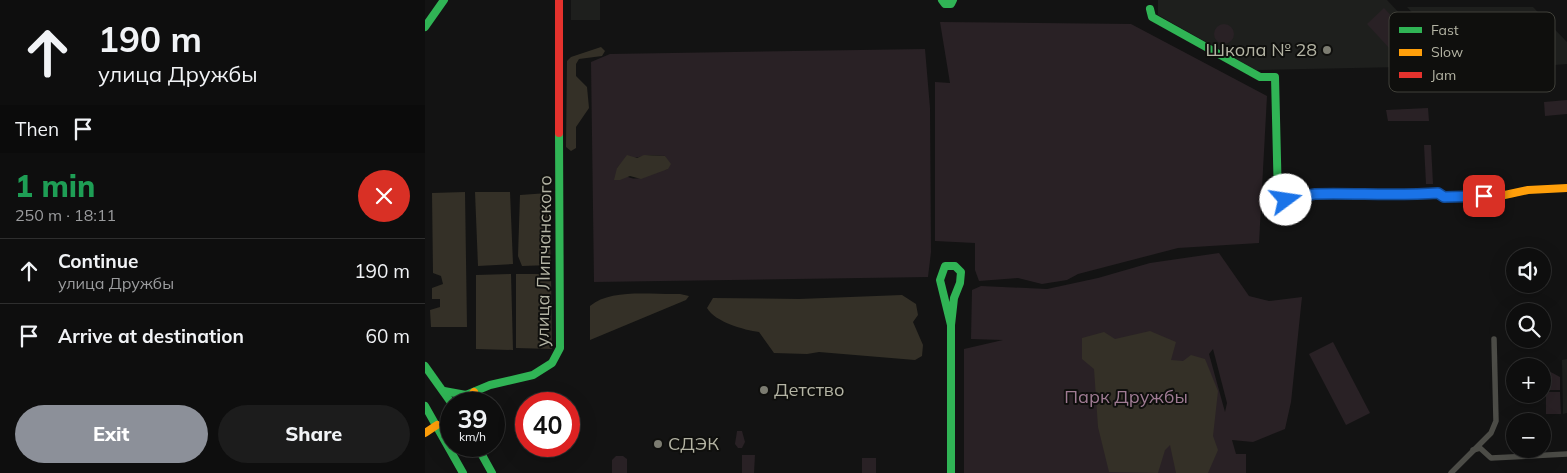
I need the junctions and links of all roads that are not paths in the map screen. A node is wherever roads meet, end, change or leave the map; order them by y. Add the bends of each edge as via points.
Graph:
1 (444, 0) edge
2 (559, 0) edge
3 (942, 0) edge
4 (953, 0) edge
5 (1150, 8) dead end
6 (425, 27) edge
7 (1567, 188) edge
8 (951, 325) junction
9 (1494, 339) dead end
10 (425, 366) edge
11 (444, 391) joint
12 (448, 392) edge
13 (474, 392) edge
14 (425, 406) edge
15 (428, 416) edge
16 (437, 425) junction
17 (425, 433) edge
18 (1473, 450) junction
19 (1567, 454) edge
20 (483, 457) edge
21 (463, 473) edge
22 (492, 473) edge
23 (951, 473) edge
24 (1451, 473) edge

1 - 6 street
2 - 13 street, улица Липчанского via 560,348 552,364 541,372
3 - 4 street via 945,4
5 - 7 street via 1152,17 1193,41 1260,77 1275,77 1278,200 1298,200 1308,195 1438,193 1444,197 1497,196
8 - 8 street via 960,270 955,266 945,266 941,272 941,290
8 - 23 street
9 - 18 street via 1496,421 1491,432
10 - 11 street
11 - 12 street, улица Липчанского
14 - 15 street
15 - 16 street
16 - 17 street
16 - 21 street
18 - 19 street via 1480,448 1491,458
18 - 24 street
20 - 22 street

